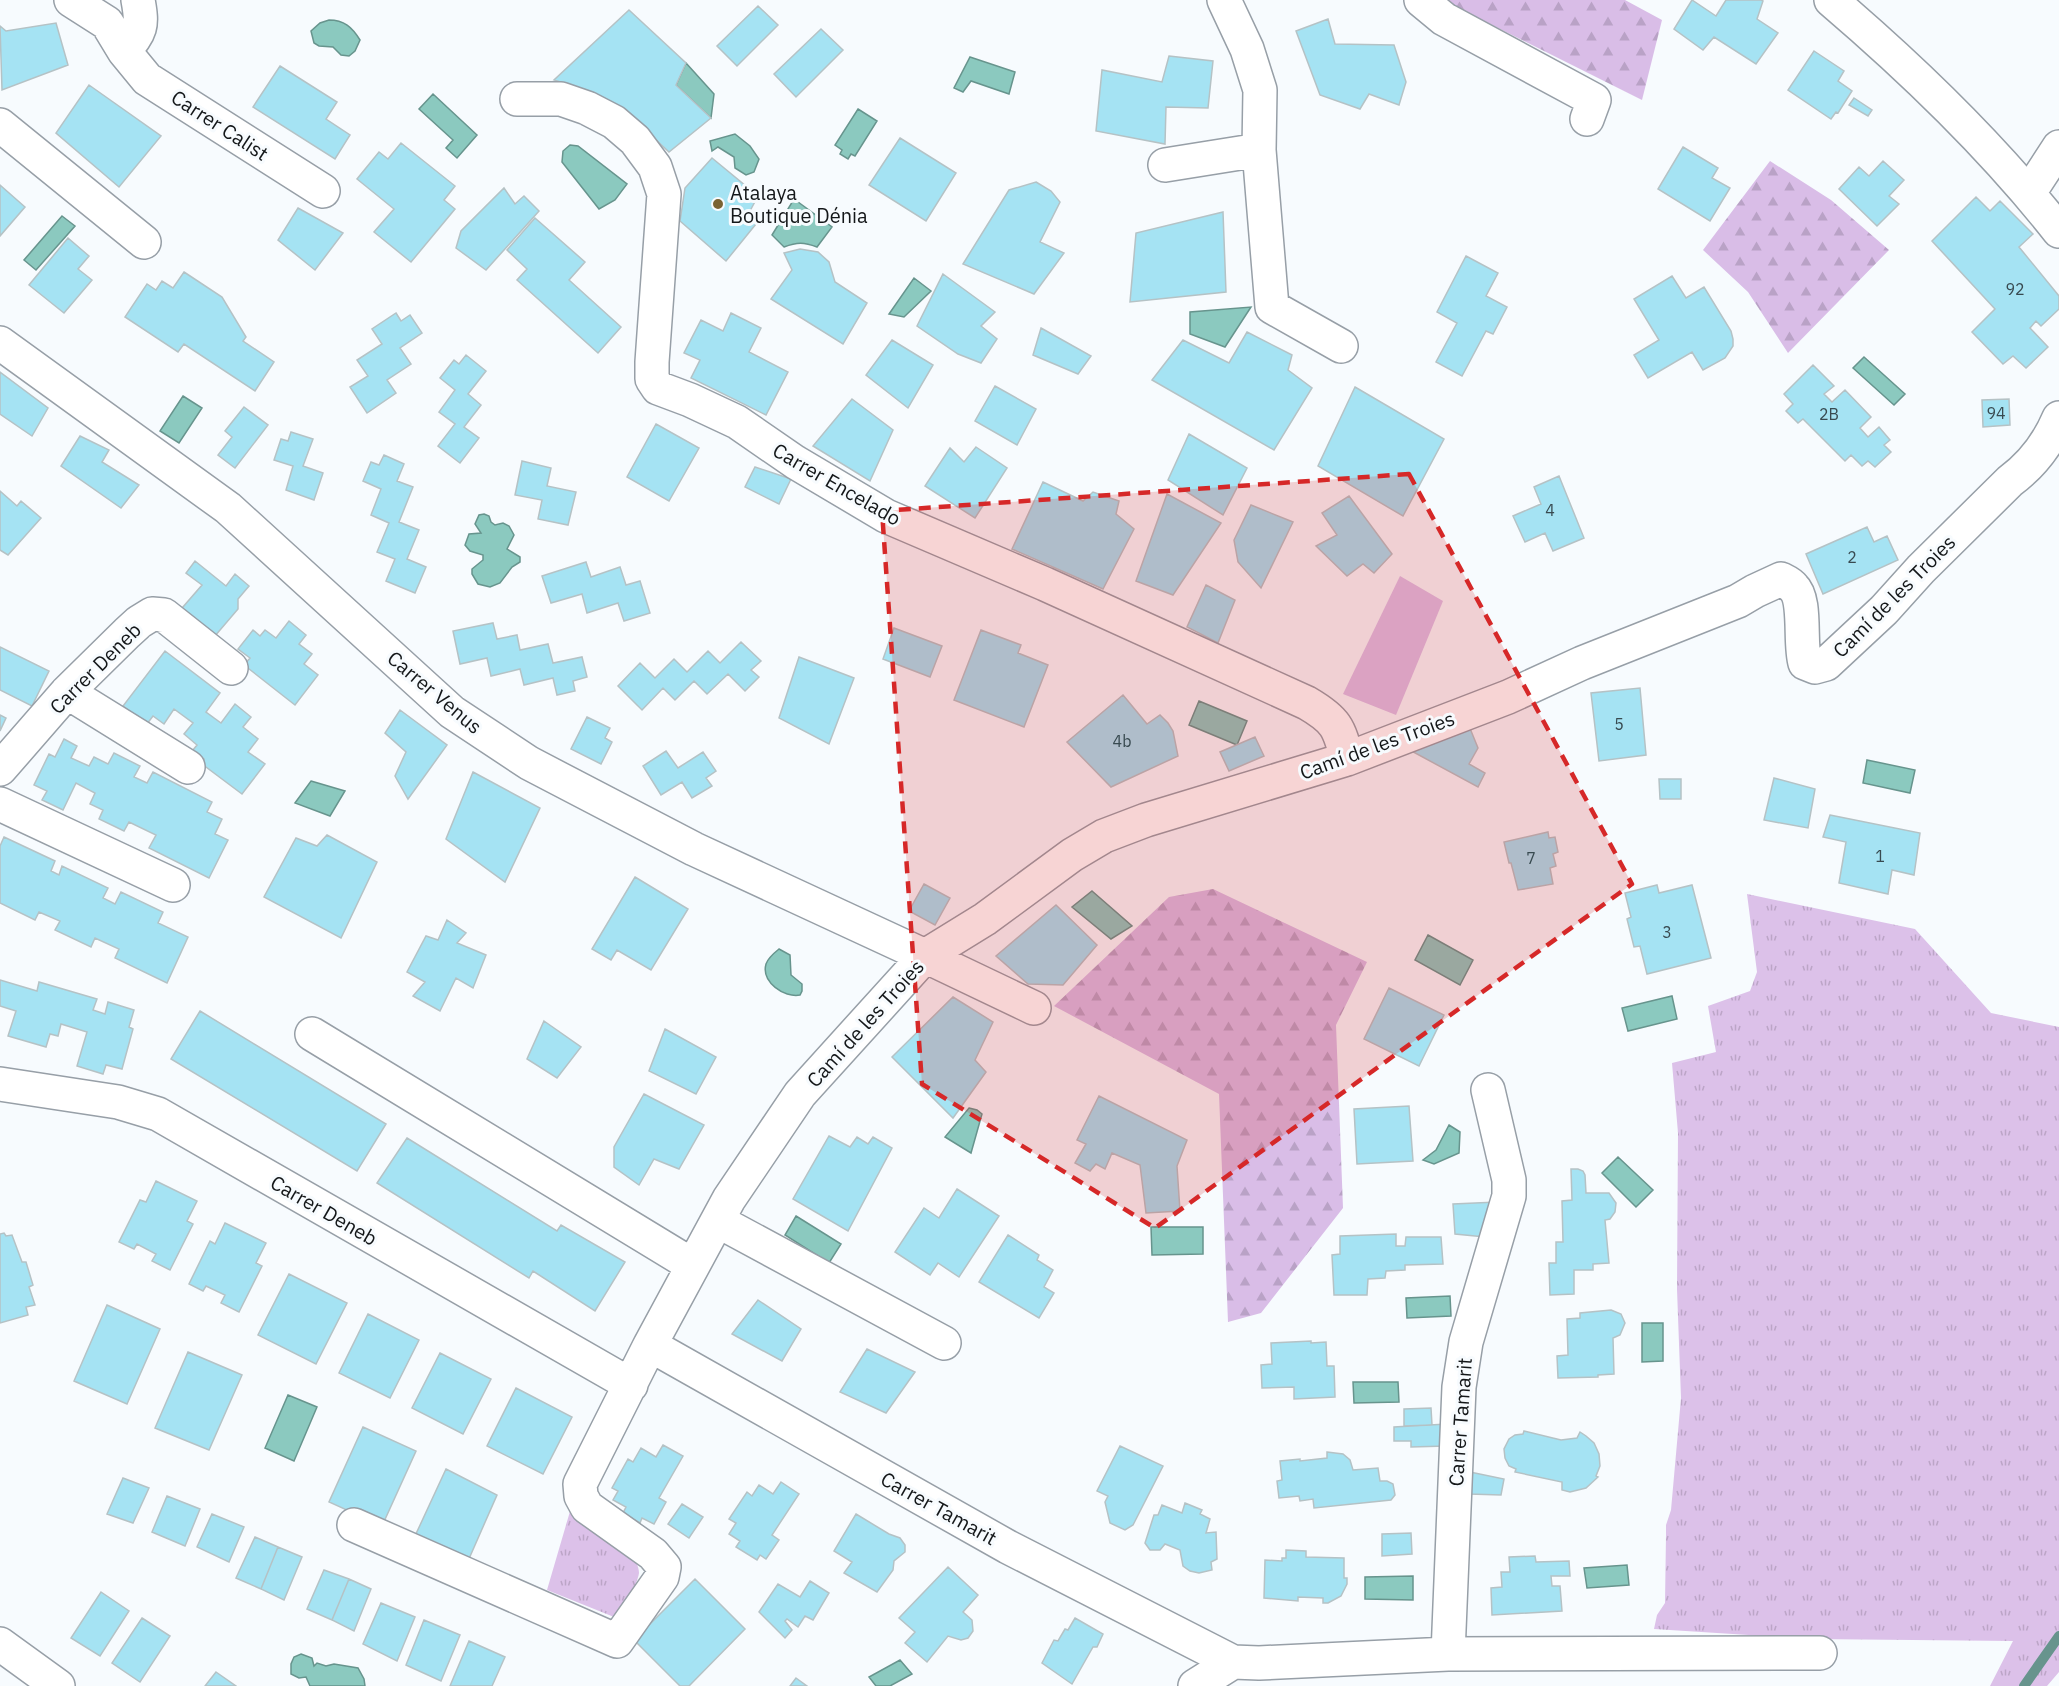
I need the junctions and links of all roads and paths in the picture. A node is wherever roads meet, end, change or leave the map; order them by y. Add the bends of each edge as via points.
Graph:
1 (71, 0) edge
2 (138, 0) edge
3 (1224, 0) edge
4 (1421, 0) edge
5 (1831, 0) edge
6 (124, 51) junction
7 (517, 99) dead end
8 (1587, 119) dead end
9 (0, 125) edge
10 (2059, 147) edge
11 (1259, 150) junction
12 (1165, 165) dead end
13 (323, 191) dead end
14 (2029, 193) junction
15 (2059, 231) edge
16 (144, 242) dead end
17 (0, 343) edge
18 (1341, 346) dead end
19 (2059, 418) edge
20 (231, 668) dead end
21 (67, 692) junction
22 (1347, 759) junction
23 (188, 767) dead end
24 (0, 769) edge
25 (0, 804) edge
26 (173, 885) dead end
27 (925, 956) junction
28 (1034, 1008) dead end
29 (312, 1035) dead end
30 (0, 1084) edge
31 (1488, 1090) dead end
32 (718, 1221) junction
33 (692, 1265) junction
34 (944, 1343) dead end
35 (650, 1345) junction
36 (631, 1385) junction
37 (354, 1526) dead end
38 (0, 1644) edge
39 (1821, 1653) dead end
40 (1449, 1654) junction
41 (1233, 1662) junction
42 (58, 1686) edge
43 (1195, 1686) edge

1 - 6 street, Carrer Calist via 107,22
2 - 6 street via 139,34
3 - 11 street via 1260,90
4 - 8 street via 1444,19 1594,100
5 - 14 street via 1931,90
6 - 13 street, Carrer Calist via 147,78
7 - 22 street, Carrer Encelado via 561,99 587,108 614,122 635,140 655,167 664,194 652,362 652,379 658,388 736,422 886,516 1307,703 1340,731
9 - 16 street
10 - 14 street
11 - 12 street
11 - 18 street via 1272,307
14 - 15 street
17 - 27 street, Carrer Venus via 228,507 453,712 510,751 694,849
19 - 22 street, Camí de les Troies via 2046,446 2027,469 2010,481 1826,664 1815,667 1805,663 1798,594 1781,579 1738,602
20 - 21 street, Carrer Deneb via 164,615 152,614
21 - 23 street
21 - 24 street, Carrer Deneb
22 - 27 street, Camí de les Troies via 1104,836
25 - 26 street
27 - 28 street, Carrer Venus
27 - 32 street, Camí de les Troies via 800,1094
29 - 33 street
30 - 36 street, Carrer Deneb via 118,1102 158,1114
31 - 40 street, Carrer Tamarit via 1509,1180 1509,1196 1466,1342 1459,1387
32 - 33 street, Camí de les Troies
32 - 34 street
33 - 35 street, Camí de les Troies
35 - 36 street, Camí de les Troies
35 - 41 street, Carrer Tamarit via 1008,1547
36 - 37 street, Camí de les Troies via 580,1484 580,1496 587,1507 653,1554 664,1567 662,1577 617,1641
38 - 42 street
39 - 40 street, Carrer Tamarit
40 - 41 street, Carrer Tamarit
41 - 43 street

